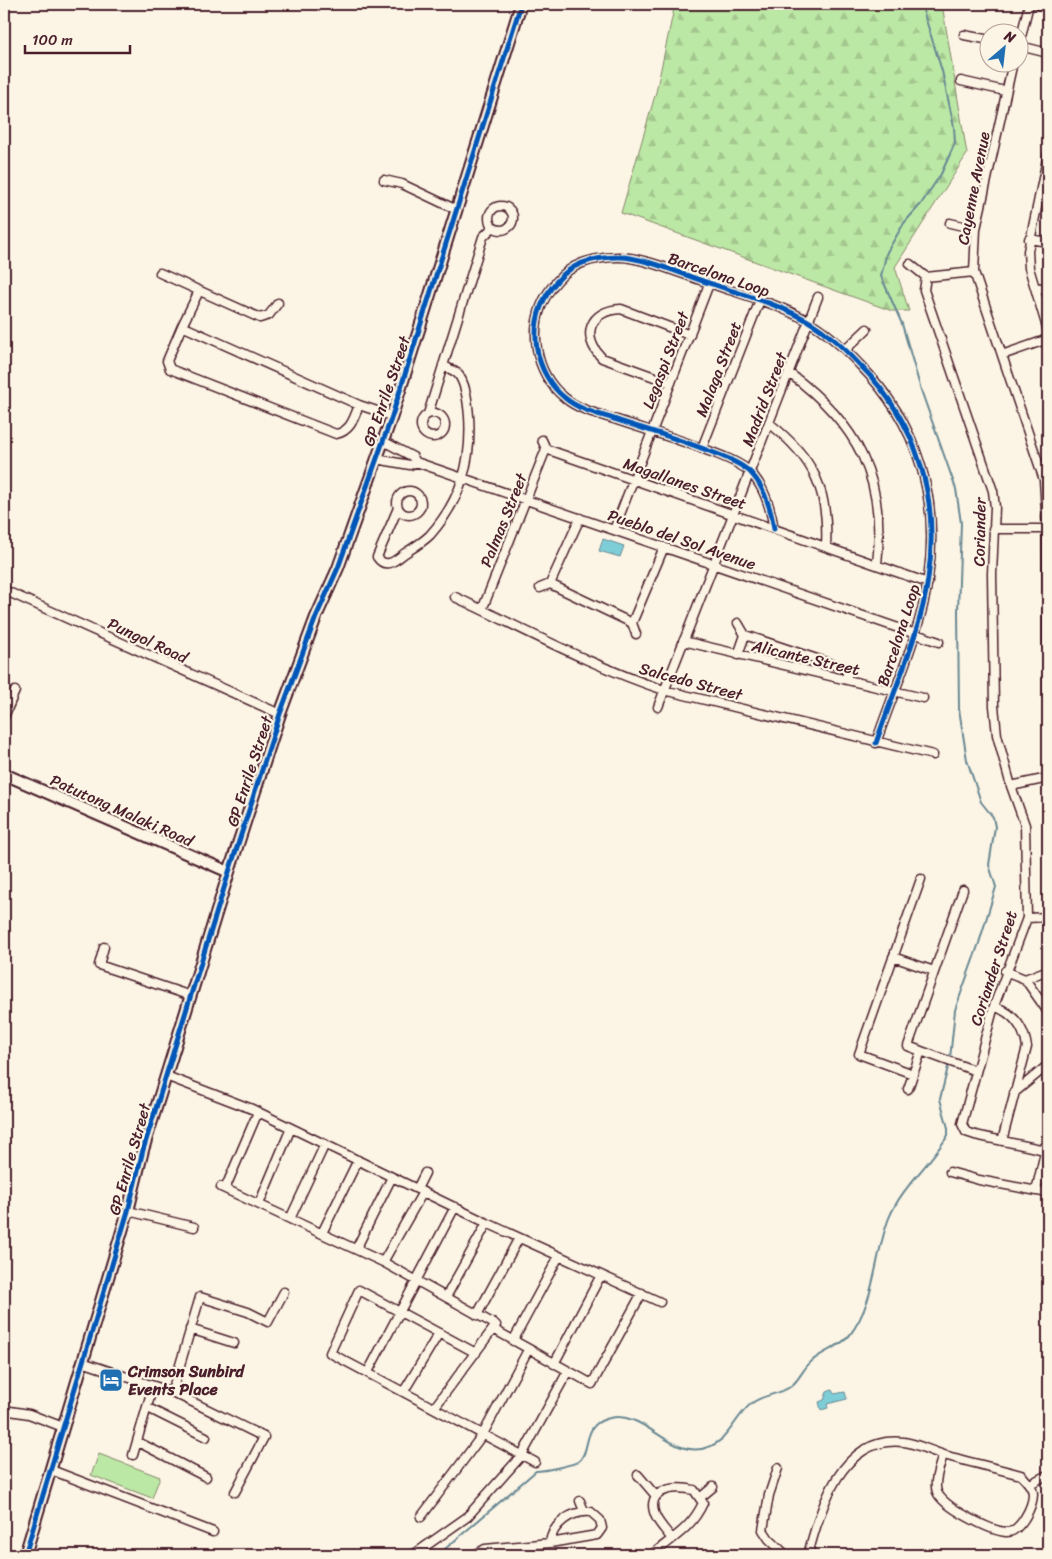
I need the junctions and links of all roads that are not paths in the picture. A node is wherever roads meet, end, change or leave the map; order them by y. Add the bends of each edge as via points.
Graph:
1 (521, 4) edge
2 (1029, 4) edge
3 (1035, 4) edge
4 (1048, 7) edge
5 (1025, 22) edge
6 (964, 35) dead end
7 (980, 38) edge
8 (1030, 48) edge
9 (1048, 53) edge
10 (1011, 72) edge
11 (961, 81) dead end
12 (1006, 91) junction
13 (1048, 154) edge
14 (384, 180) dead end
15 (1040, 193) junction
16 (1048, 195) edge
17 (457, 210) junction
18 (950, 223) dead end
19 (493, 227) dead end
20 (976, 229) junction
21 (1029, 239) junction
22 (1048, 242) edge
23 (910, 264) dead end
24 (974, 272) junction
25 (160, 273) dead end
26 (926, 277) junction
27 (709, 284) junction
28 (1035, 287) junction
29 (1048, 289) edge
30 (199, 291) junction
31 (818, 297) dead end
32 (760, 300) junction
33 (278, 303) dead end
34 (809, 321) junction
35 (182, 326) junction
36 (867, 329) dead end
37 (1048, 331) edge
38 (690, 335) junction
39 (1048, 339) edge
40 (846, 350) junction
41 (1002, 355) junction
42 (443, 366) junction
43 (789, 373) junction
44 (671, 383) junction
45 (359, 404) junction
46 (428, 414) dead end
47 (392, 416) junction
48 (769, 423) junction
49 (652, 432) junction
50 (542, 440) dead end
51 (383, 441) junction
52 (702, 448) junction
53 (546, 449) junction
54 (376, 459) junction
55 (416, 462) junction
56 (750, 472) junction
57 (464, 478) junction
58 (633, 480) junction
59 (527, 500) junction
60 (398, 508) dead end
61 (733, 514) junction
62 (580, 518) junction
63 (774, 529) junction
64 (993, 529) junction
65 (1047, 529) junction
66 (614, 530) junction
67 (664, 547) junction
68 (826, 547) junction
69 (714, 565) junction
70 (877, 565) junction
71 (1047, 574) edge
72 (928, 582) junction
73 (550, 584) junction
74 (540, 588) dead end
75 (4, 590) edge
76 (454, 597) dead end
77 (482, 610) junction
78 (632, 623) junction
79 (738, 623) dead end
80 (636, 634) dead end
81 (914, 634) junction
82 (745, 635) junction
83 (683, 641) junction
84 (939, 642) dead end
85 (738, 655) junction
86 (847, 680) junction
87 (664, 690) junction
88 (15, 691) dead end
89 (893, 691) junction
90 (924, 698) dead end
91 (1048, 698) edge
92 (658, 707) dead end
93 (280, 714) junction
94 (4, 717) edge
95 (876, 743) junction
96 (933, 755) dead end
97 (4, 774) edge
98 (1048, 778) edge
99 (1011, 786) junction
100 (229, 872) junction
101 (921, 879) dead end
102 (963, 890) dead end
103 (1048, 917) edge
104 (1027, 918) junction
105 (104, 947) dead end
106 (893, 957) junction
107 (1048, 970) edge
108 (1006, 971) junction
109 (934, 972) junction
110 (1024, 979) junction
111 (191, 996) junction
112 (994, 1006) junction
113 (1048, 1012) edge
114 (922, 1051) junction
115 (1048, 1065) edge
116 (976, 1070) junction
117 (913, 1074) junction
118 (166, 1076) junction
119 (908, 1089) dead end
120 (1014, 1093) junction
121 (258, 1112) junction
122 (292, 1128) junction
123 (1048, 1139) edge
124 (1002, 1141) junction
125 (325, 1144) junction
126 (1045, 1150) junction
127 (358, 1160) junction
128 (950, 1172) dead end
129 (425, 1173) dead end
130 (392, 1177) junction
131 (420, 1190) junction
132 (1036, 1191) junction
133 (1048, 1193) edge
134 (259, 1204) junction
135 (455, 1207) junction
136 (128, 1211) junction
137 (290, 1219) junction
138 (487, 1223) junction
139 (194, 1227) dead end
140 (322, 1233) junction
141 (519, 1238) junction
142 (356, 1249) junction
143 (559, 1256) junction
144 (383, 1262) junction
145 (601, 1275) junction
146 (415, 1280) junction
147 (284, 1292) dead end
148 (642, 1293) junction
149 (446, 1297) junction
150 (660, 1302) dead end
151 (399, 1311) junction
152 (477, 1315) junction
153 (190, 1329) junction
154 (493, 1329) junction
155 (438, 1333) junction
156 (512, 1341) junction
157 (234, 1343) dead end
158 (528, 1350) junction
159 (476, 1353) junction
160 (82, 1362) junction
161 (554, 1364) junction
162 (568, 1371) junction
163 (368, 1372) junction
164 (153, 1386) junction
165 (404, 1391) junction
166 (172, 1392) junction
167 (148, 1408) junction
168 (434, 1408) junction
169 (4, 1410) edge
170 (63, 1427) junction
171 (483, 1434) junction
172 (206, 1437) dead end
173 (138, 1442) junction
174 (133, 1455) dead end
175 (522, 1455) junction
176 (942, 1455) junction
177 (535, 1462) dead end
178 (778, 1468) dead end
179 (51, 1470) junction
180 (638, 1475) dead end
181 (1048, 1475) edge
182 (206, 1476) dead end
183 (1030, 1484) junction
184 (714, 1487) dead end
185 (235, 1492) dead end
186 (656, 1496) junction
187 (700, 1498) junction
188 (580, 1500) dead end
189 (584, 1511) junction
190 (421, 1517) dead end
191 (213, 1532) dead end
192 (672, 1538) junction
193 (550, 1543) junction
194 (25, 1555) edge
195 (413, 1555) edge
196 (474, 1555) edge
197 (652, 1555) edge
198 (786, 1555) edge
199 (808, 1555) edge

1 - 17 street, GP Enrile Street
2 - 5 street
3 - 4 street
6 - 7 street
8 - 9 street
10 - 12 street, Cayenne Avenue
11 - 12 street
12 - 20 street, Cayenne Avenue
13 - 15 street
14 - 17 street via 402,184
15 - 16 street
15 - 21 street
17 - 47 street, GP Enrile Street
18 - 20 street
19 - 42 street via 483,237
20 - 24 street, Cayenne Avenue
21 - 22 street
21 - 28 street via 1028,261
23 - 26 street
24 - 26 street
24 - 41 street, Cayenne Avenue
25 - 30 street
26 - 64 street, Coriander via 924,290 989,475 996,507
27 - 32 street, Barcelona Loop
27 - 38 street, Legaspi Street
27 - 49 street, Barcelona Loop via 627,257 602,257 579,264 561,276 548,291 538,314 535,335 539,360 549,381 565,398 585,410
28 - 29 street
28 - 37 street
30 - 33 street via 260,318 269,315
30 - 35 street
31 - 34 street, Madrid Street
32 - 34 street, Barcelona Loop
32 - 52 street, Malaga Street
34 - 40 street, Barcelona Loop
34 - 43 street, Madrid Street
35 - 45 street
35 - 45 street via 167,361 170,369 336,434 344,433 350,426
36 - 40 street
38 - 44 street, Legaspi Street
38 - 44 street via 621,309 601,313 590,328 594,349 602,358
39 - 41 street
40 - 72 street, Barcelona Loop via 880,385 904,420 920,457 930,501 932,542
41 - 65 street, Cayenne Avenue via 1040,462
42 - 46 street
42 - 57 street via 457,373 468,407 470,440
43 - 48 street, Madrid Street
43 - 70 street via 834,412 854,439 869,470 878,502 880,535
44 - 49 street, Legaspi Street
45 - 47 street
47 - 51 street, GP Enrile Street
48 - 56 street, Madrid Street
48 - 68 street via 789,438 808,462 822,490 827,520
49 - 52 street, Barcelona Loop
49 - 58 street, Legaspi Street
50 - 53 street
51 - 54 street, GP Enrile Street
51 - 55 street, Pueblo del Sol Avenue via 413,457
52 - 56 street, Barcelona Loop
53 - 58 street, Magallanes Street
53 - 59 street, Palmas Street
54 - 55 street, Pueblo del Sol Avenue via 410,465
54 - 93 street, GP Enrile Street via 338,568
55 - 57 street, Pueblo del Sol Avenue
56 - 61 street, Madrid Street
56 - 63 street via 763,492
57 - 59 street, Pueblo del Sol Avenue
57 - 60 street via 429,536 394,562 386,564 377,558
58 - 61 street, Magallanes Street
58 - 66 street, Legaspi Street
59 - 62 street, Pueblo del Sol Avenue
59 - 77 street, Palmas Street
61 - 63 street, Magallanes Street
61 - 69 street, Madrid Street
62 - 66 street, Pueblo del Sol Avenue
62 - 73 street
63 - 68 street, Magallanes Street
64 - 65 street
64 - 99 street, Coriander via 993,698 997,735
65 - 71 street, Cayenne Avenue
66 - 67 street, Pueblo del Sol Avenue
67 - 69 street, Pueblo del Sol Avenue
67 - 78 street
68 - 70 street, Magallanes Street
69 - 81 street, Pueblo del Sol Avenue
69 - 83 street, Madrid Street
70 - 72 street, Magallanes Street
71 - 91 street, Cayenne Avenue
72 - 81 street, Barcelona Loop
73 - 74 street
73 - 78 street
75 - 93 street, Pungol Road
76 - 77 street, Salcedo Street
77 - 87 street, Salcedo Street via 593,663
78 - 80 street
79 - 82 street
81 - 84 street, Pueblo del Sol Avenue
81 - 89 street, Barcelona Loop
82 - 85 street
82 - 86 street via 847,669
83 - 85 street, Alicante Street
83 - 87 street, Madrid Street
85 - 86 street, Alicante Street
86 - 89 street, Alicante Street
87 - 92 street, Madrid Street
87 - 95 street, Salcedo Street
88 - 94 street
89 - 90 street, Alicante Street
89 - 95 street, Barcelona Loop
93 - 100 street, GP Enrile Street
95 - 96 street, Salcedo Street
97 - 100 street, Patutong Malaki Road
98 - 99 street
99 - 104 street, Coriander Street via 1025,825
100 - 111 street, GP Enrile Street
101 - 106 street
102 - 109 street
103 - 104 street
104 - 108 street, Coriander Street
105 - 111 street via 99,965
106 - 109 street
106 - 117 street via 858,1054
107 - 110 street
108 - 110 street
108 - 112 street, Coriander Street
109 - 114 street via 908,1046
110 - 113 street
111 - 118 street, GP Enrile Street
112 - 116 street, Coriander Street
112 - 120 street via 1015,1019 1026,1041
114 - 116 street
114 - 117 street
115 - 120 street
116 - 124 street, Coriander Street via 962,1128 975,1135
117 - 119 street
118 - 121 street
118 - 136 street, GP Enrile Street
120 - 124 street
121 - 122 street
121 - 134 street via 223,1188
122 - 125 street
122 - 134 street
123 - 126 street
124 - 126 street
125 - 127 street
125 - 137 street
126 - 132 street
127 - 130 street
127 - 140 street
128 - 132 street
129 - 131 street
130 - 131 street
130 - 142 street
131 - 135 street
131 - 144 street
132 - 133 street
134 - 137 street
135 - 138 street
135 - 146 street
136 - 139 street
136 - 160 street, GP Enrile Street
137 - 140 street
138 - 141 street
138 - 149 street
140 - 142 street
141 - 143 street
141 - 152 street
142 - 144 street
143 - 145 street
143 - 156 street
144 - 146 street
145 - 148 street
145 - 161 street
146 - 149 street
146 - 151 street
147 - 153 street via 268,1322 200,1297
148 - 150 street
148 - 162 street via 592,1384
149 - 152 street
151 - 155 street
151 - 163 street
151 - 163 street via 358,1290 330,1353
152 - 154 street via 496,1325
153 - 157 street
153 - 166 street
154 - 156 street
154 - 159 street
155 - 159 street
155 - 165 street
156 - 158 street
158 - 161 street
158 - 171 street
159 - 168 street
160 - 164 street
160 - 170 street, GP Enrile Street
161 - 162 street
162 - 175 street
163 - 165 street
164 - 166 street
164 - 167 street
165 - 168 street
166 - 185 street via 264,1437
167 - 172 street
167 - 173 street
168 - 171 street
169 - 170 street via 29,1414
170 - 179 street, GP Enrile Street
171 - 175 street
171 - 190 street
173 - 174 street
173 - 182 street
175 - 177 street
175 - 195 street via 467,1517
176 - 183 street via 1021,1475
176 - 183 street via 936,1484 939,1497 966,1515 1006,1532 1016,1530 1024,1520 1033,1494
176 - 199 street via 902,1442 879,1443 862,1450 850,1460 836,1480 820,1513
178 - 198 street via 759,1531
179 - 191 street
179 - 194 street, GP Enrile Street
180 - 186 street
181 - 183 street
184 - 187 street
186 - 187 street via 682,1487 694,1490
186 - 192 street via 656,1515
187 - 192 street via 702,1503 694,1518 685,1530
188 - 189 street
189 - 193 street via 577,1512 555,1527
189 - 193 street via 591,1512 600,1520 602,1528 597,1535
192 - 197 street
193 - 196 street via 485,1550

